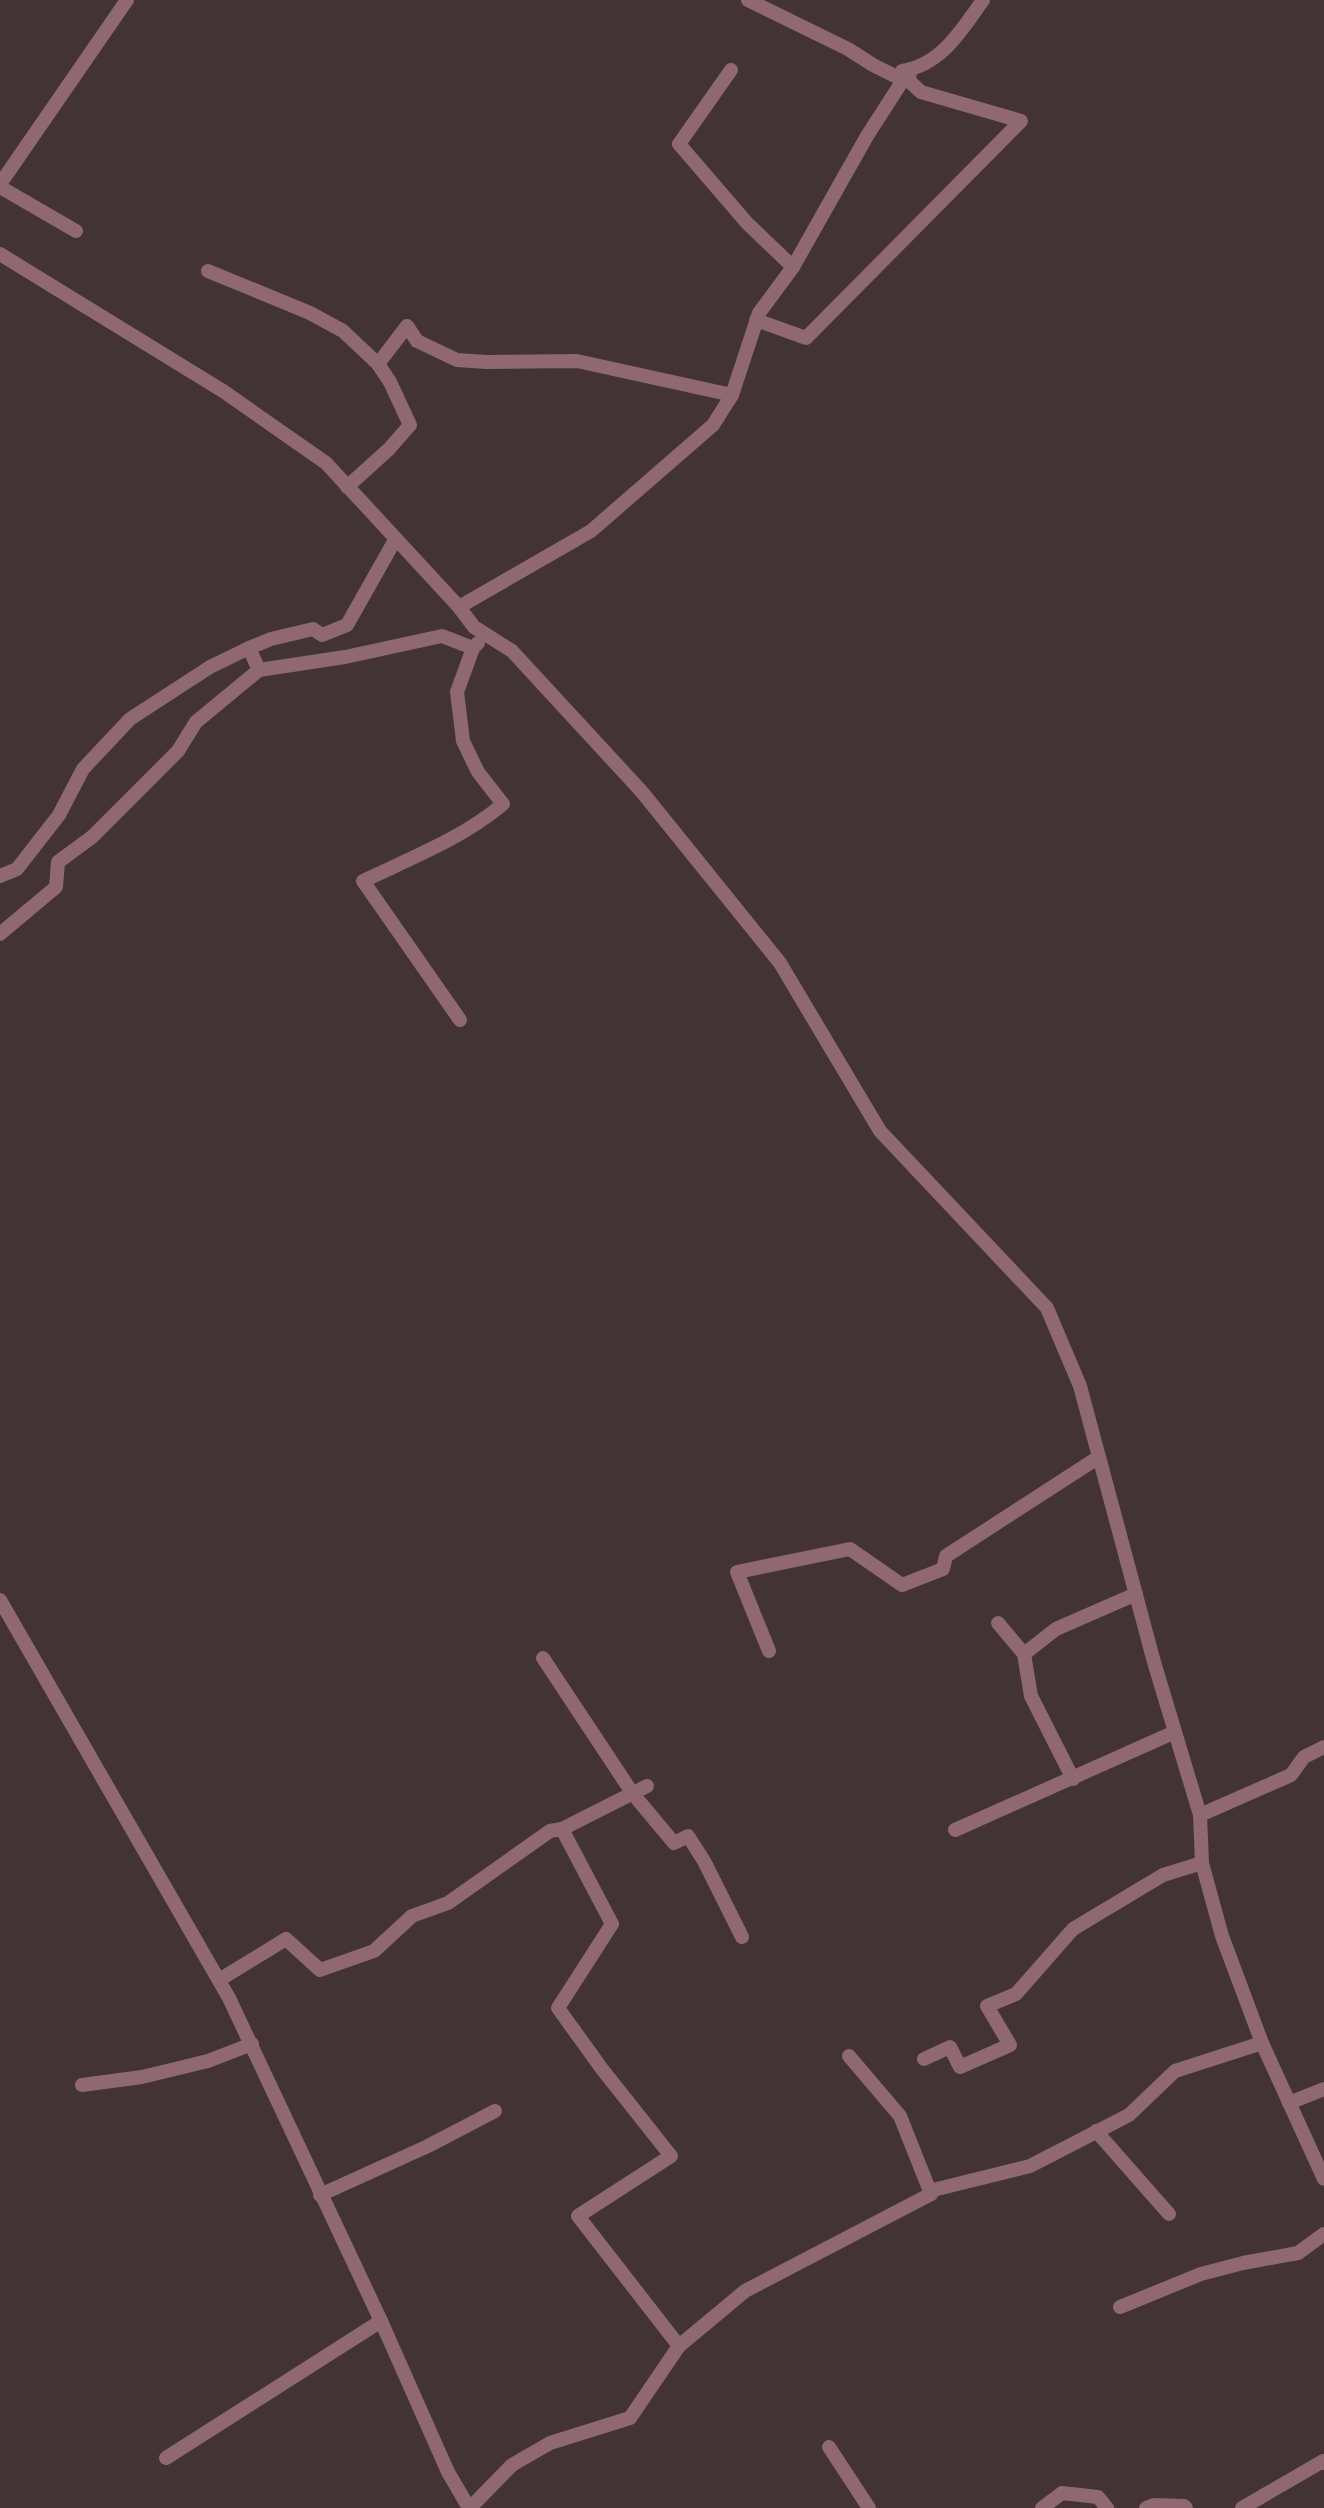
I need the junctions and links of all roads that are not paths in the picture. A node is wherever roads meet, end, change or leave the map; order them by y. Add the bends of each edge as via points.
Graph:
1 (127, 0) edge
2 (748, 0) edge
3 (983, 0) edge
4 (731, 70) dead end
5 (906, 75) junction
6 (1, 180) edge
7 (76, 232) dead end
8 (0, 254) edge
9 (793, 267) junction
10 (208, 271) dead end
11 (756, 320) junction
12 (378, 364) junction
13 (732, 395) junction
14 (347, 487) junction
15 (395, 540) junction
16 (459, 607) junction
17 (480, 631) junction
18 (249, 648) junction
19 (473, 648) junction
20 (259, 670) junction
21 (0, 876) edge
22 (0, 934) edge
23 (460, 1020) dead end
24 (1099, 1457) junction
25 (1136, 1594) junction
26 (0, 1600) edge
27 (998, 1623) dead end
28 (769, 1651) dead end
29 (1024, 1654) junction
30 (543, 1658) dead end
31 (1175, 1732) junction
32 (1324, 1747) edge
33 (1073, 1779) junction
34 (647, 1786) dead end
35 (633, 1794) junction
36 (1200, 1815) junction
37 (562, 1829) junction
38 (955, 1830) dead end
39 (1202, 1863) junction
40 (742, 1937) dead end
41 (219, 1980) junction
42 (1262, 2043) junction
43 (252, 2044) junction
44 (849, 2056) dead end
45 (924, 2059) dead end
46 (82, 2085) dead end
47 (1324, 2090) edge
48 (1289, 2103) junction
49 (495, 2111) dead end
50 (1096, 2131) junction
51 (1324, 2179) edge
52 (930, 2193) junction
53 (320, 2195) junction
54 (1169, 2214) dead end
55 (1324, 2234) edge
56 (1120, 2307) dead end
57 (381, 2321) junction
58 (679, 2346) junction
59 (830, 2447) dead end
60 (166, 2458) dead end
61 (1324, 2463) edge
62 (469, 2508) edge
63 (869, 2508) edge
64 (1042, 2508) edge
65 (1107, 2508) edge
66 (1146, 2508) edge
67 (1186, 2508) edge
68 (1242, 2508) edge

1 - 6 street
2 - 5 street via 873,65
3 - 5 street via 955,40
4 - 9 street via 679,144 747,223
5 - 9 street
5 - 11 street via 921,92 1021,121 806,338
6 - 7 street
8 - 14 street via 223,391 326,463
9 - 11 street
10 - 12 street via 343,331
11 - 13 street
12 - 13 street via 407,326 417,341 457,360 577,361
12 - 14 street via 410,425
13 - 16 street via 713,425 591,531
14 - 15 street
15 - 16 street
15 - 18 street via 347,625 322,635 313,629
16 - 17 street
17 - 19 street
17 - 24 street via 512,651 642,792 780,963 880,1131 1046,1308 1080,1386
18 - 20 street
18 - 21 street via 210,667 130,719 83,769 59,815 17,869
19 - 20 street via 442,636
19 - 23 street via 457,692 463,741 478,772 503,804 458,835 363,881
20 - 22 street via 196,722 177,751 92,837 58,862 56,887
24 - 25 street
24 - 28 street via 946,1556 943,1569 902,1585 850,1549 737,1572
25 - 29 street via 1056,1629
25 - 31 street
26 - 41 street
27 - 29 street
29 - 33 street via 1031,1696
30 - 35 street
31 - 33 street
31 - 36 street
32 - 36 street via 1304,1757 1291,1775
33 - 38 street
34 - 35 street
35 - 37 street
35 - 40 street via 674,1843 688,1836
36 - 39 street
37 - 41 street via 550,1832 448,1903 412,1916 374,1951 320,1970 286,1939
37 - 58 street via 612,1924 558,2008 671,2156 578,2216
39 - 42 street via 1222,1936
39 - 45 street via 1163,1875 1073,1929 1016,1994 987,2006 1010,2045 960,2067 950,2047
41 - 43 street
42 - 48 street
42 - 50 street via 1175,2071 1129,2115
43 - 46 street via 208,2061 142,2077
43 - 53 street
44 - 52 street via 900,2116
47 - 48 street
48 - 51 street
49 - 53 street
50 - 52 street via 1030,2165
50 - 54 street
52 - 58 street via 745,2291
53 - 57 street
55 - 56 street via 1298,2253 1201,2274
57 - 60 street
57 - 62 street via 448,2472
58 - 62 street via 630,2418 550,2443 512,2465
59 - 63 street
61 - 68 street
64 - 65 street via 1062,2493 1098,2497
66 - 67 street

